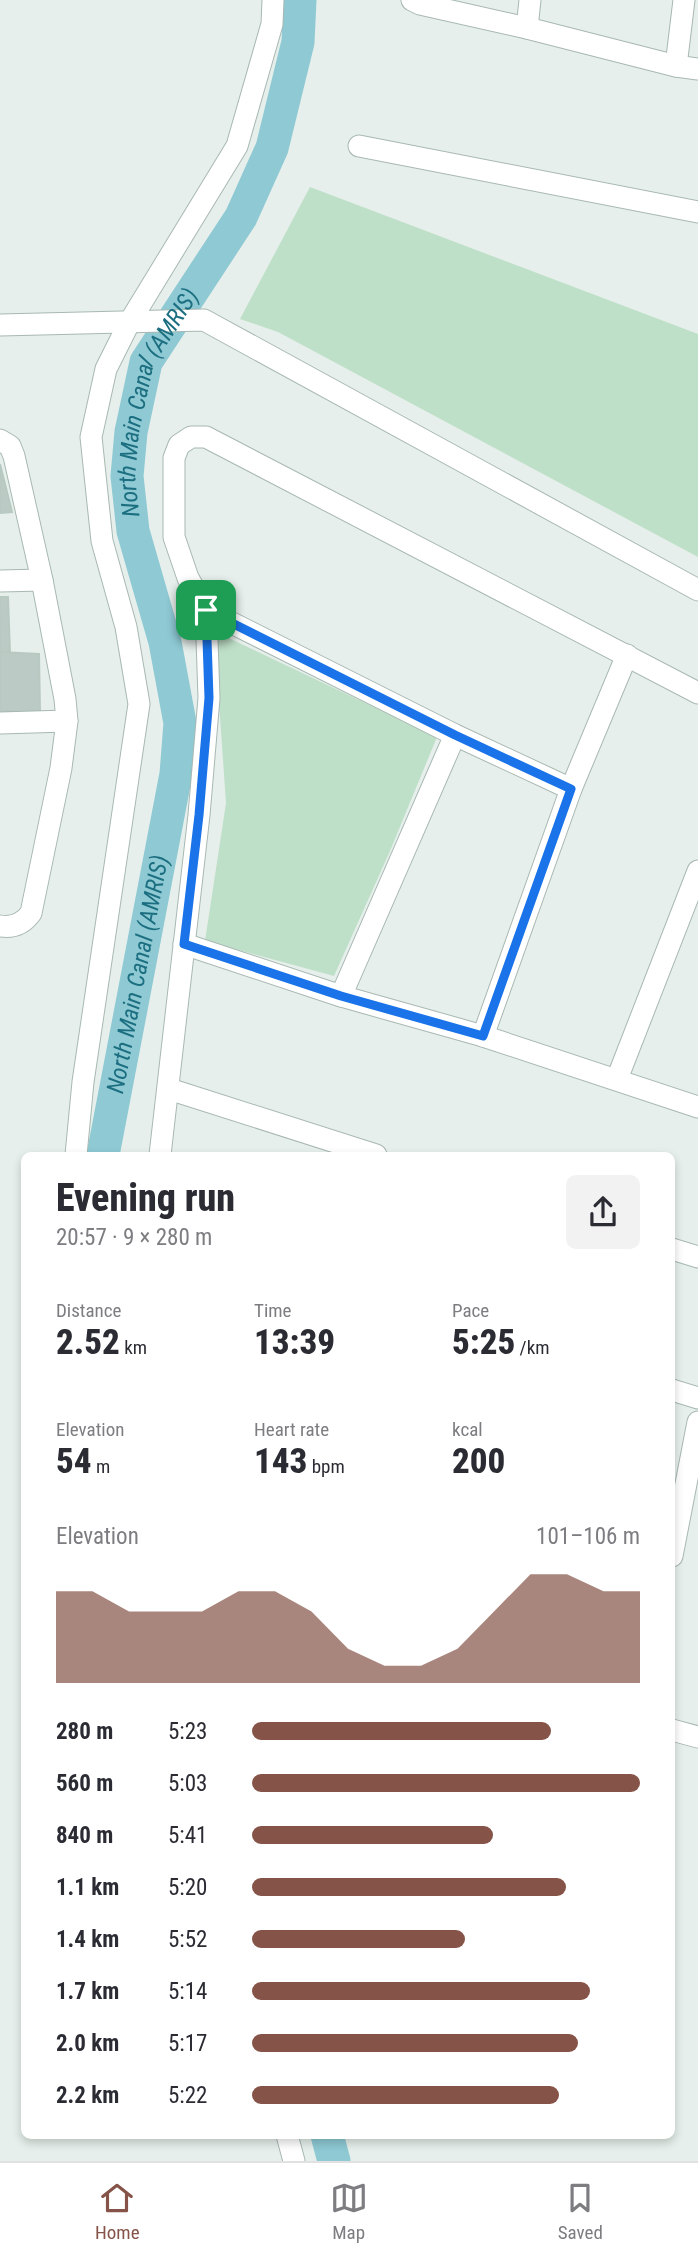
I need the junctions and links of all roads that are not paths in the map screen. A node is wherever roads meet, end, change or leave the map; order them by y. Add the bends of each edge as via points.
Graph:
1 (273, 0) edge
2 (412, 0) edge
3 (530, 0) edge
4 (684, 0) edge
5 (527, 28) junction
6 (676, 66) junction
7 (698, 69) edge
8 (359, 146) dead end
9 (698, 212) edge
10 (137, 322) junction
11 (0, 325) edge
12 (0, 440) edge
13 (42, 580) junction
14 (0, 581) edge
15 (698, 590) edge
16 (206, 610) junction
17 (628, 655) junction
18 (698, 693) edge
19 (67, 721) junction
20 (0, 723) edge
21 (455, 735) junction
22 (571, 789) junction
23 (698, 871) edge
24 (0, 926) edge
25 (184, 944) junction
26 (341, 996) junction
27 (483, 1036) junction
28 (617, 1079) junction
29 (169, 1089) junction
30 (698, 1107) edge
31 (76, 1152) edge
32 (160, 1152) edge
33 (367, 1152) edge
34 (675, 1250) edge
35 (698, 1257) edge
36 (675, 1391) edge
37 (698, 1398) edge
38 (698, 1422) edge
39 (675, 1535) edge
40 (675, 1731) edge
41 (698, 1737) edge
42 (288, 2139) edge
43 (294, 2161) edge

1 - 10 street via 272,24 237,146
2 - 5 street
3 - 5 street
4 - 6 street
5 - 6 street
6 - 7 street
8 - 9 street
10 - 11 street
10 - 15 street via 204,320
10 - 31 street via 106,369 92,437 103,541 126,627 139,704
12 - 13 street via 10,446 14,456
13 - 14 street
13 - 19 street
16 - 17 street via 188,579 174,537 174,458 191,437 206,437
16 - 21 street
16 - 25 street via 209,698
17 - 18 street
17 - 22 street
19 - 20 street
19 - 24 street via 31,913 16,926
21 - 22 street
21 - 26 street
22 - 27 street
23 - 28 street
25 - 26 street
25 - 29 street
26 - 27 street
27 - 28 street
28 - 30 street
29 - 32 street
29 - 33 street
34 - 35 street
36 - 37 street
38 - 39 street
40 - 41 street
42 - 43 street

